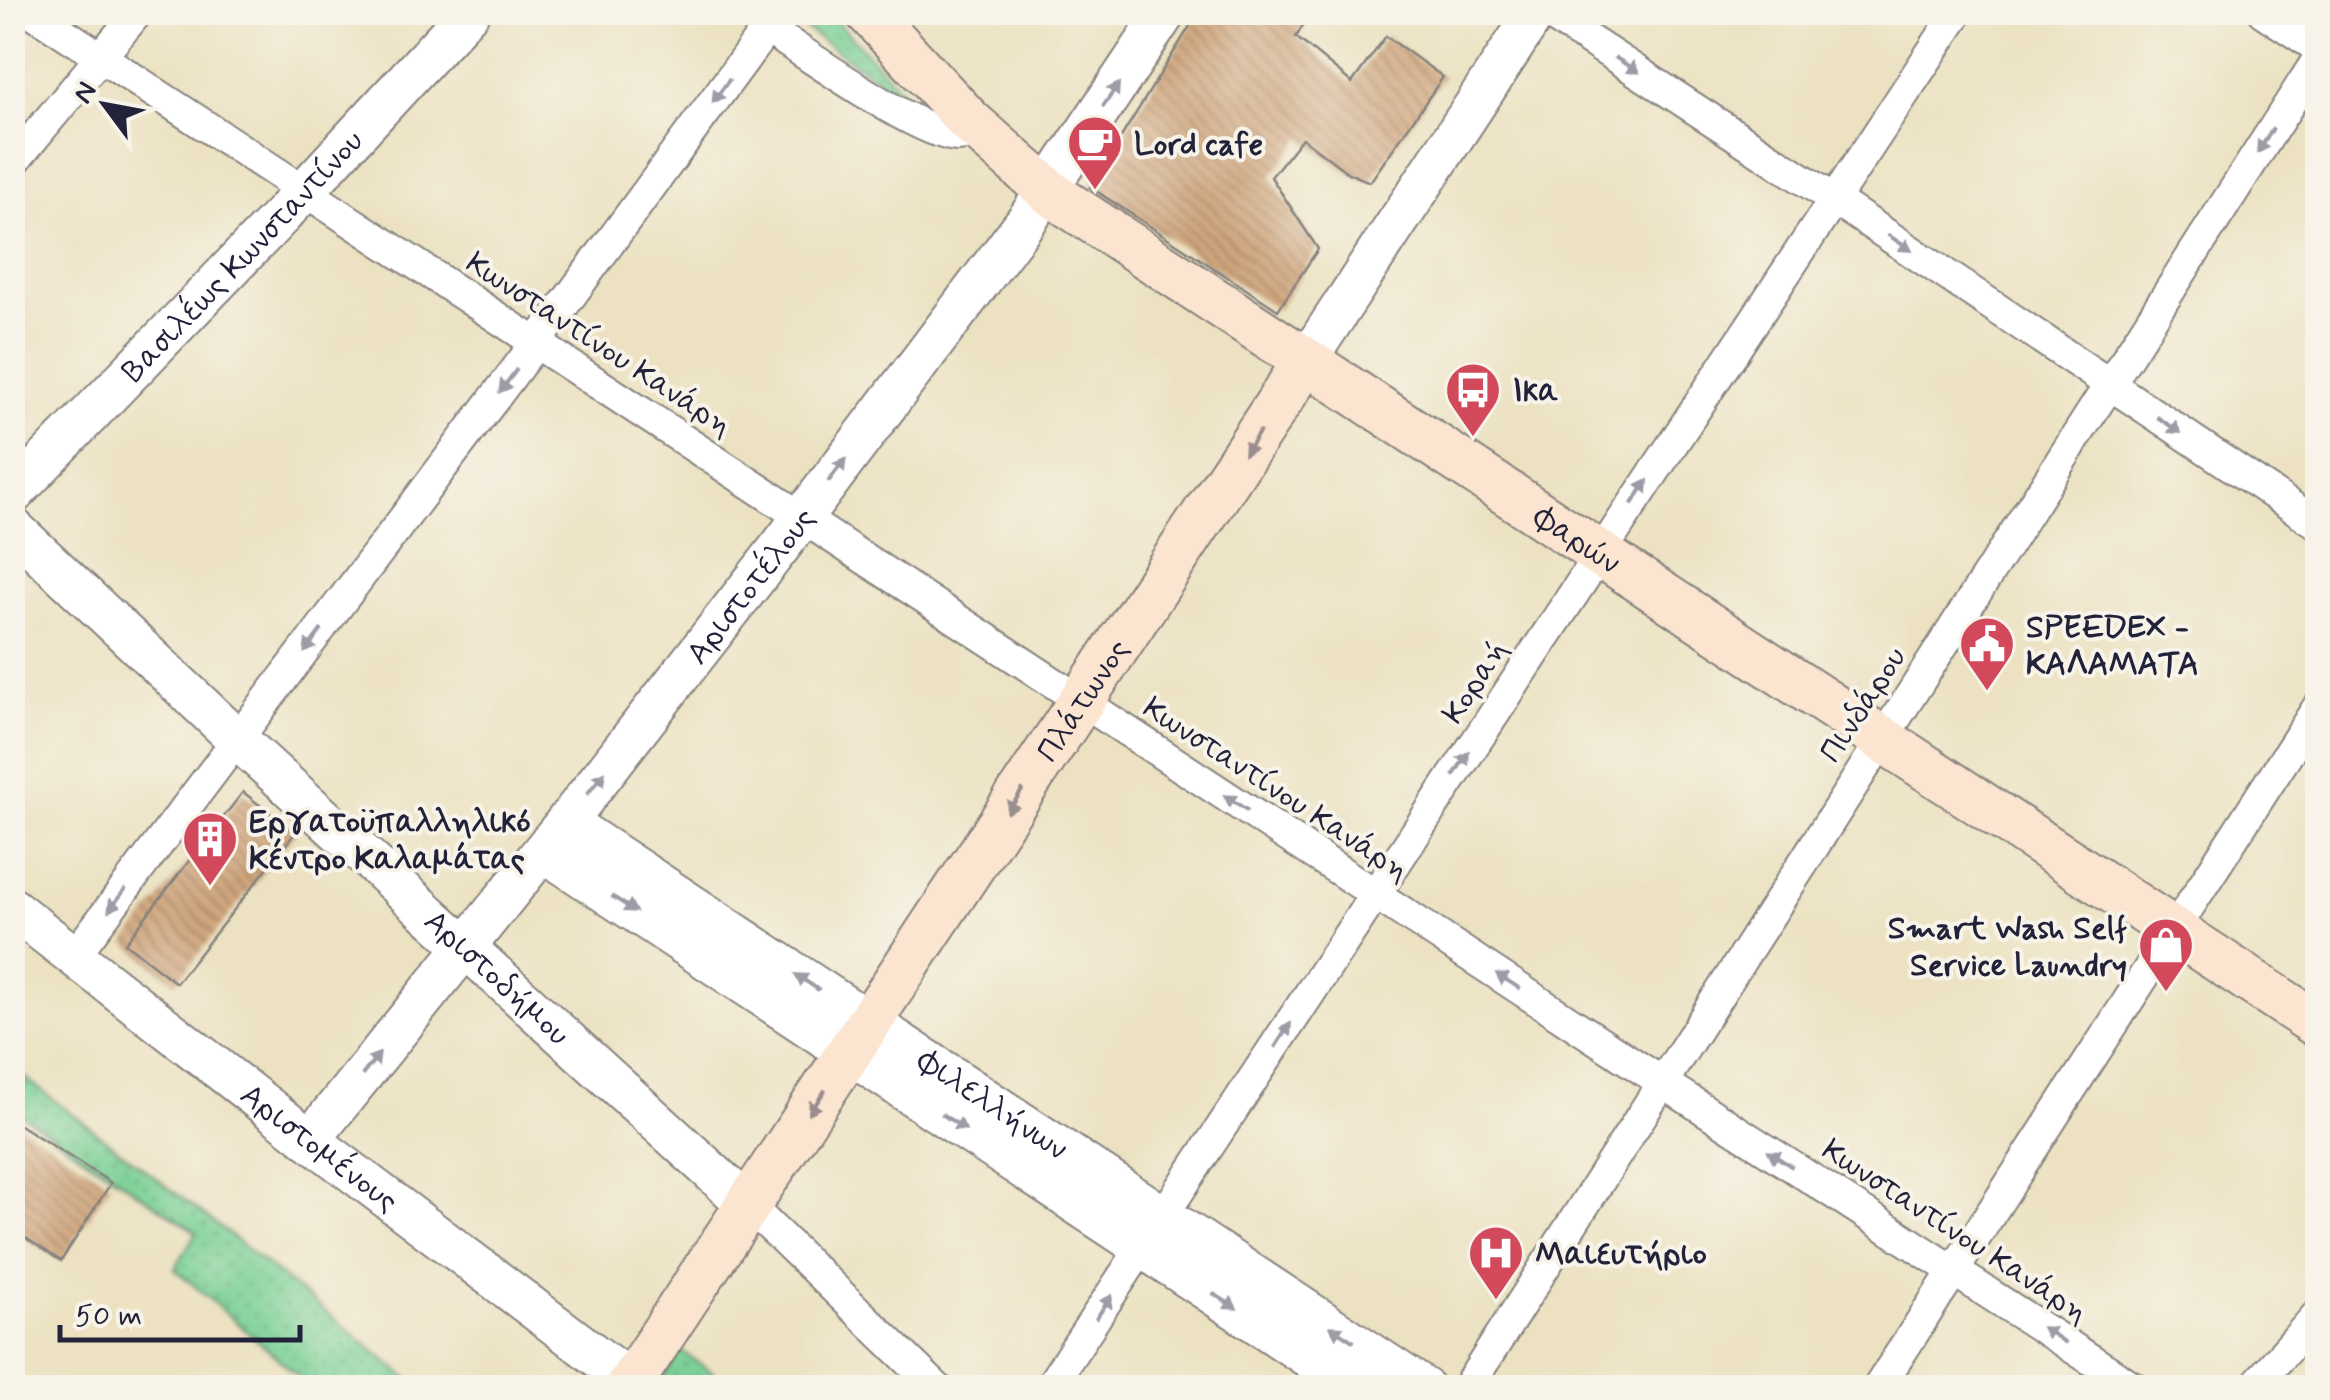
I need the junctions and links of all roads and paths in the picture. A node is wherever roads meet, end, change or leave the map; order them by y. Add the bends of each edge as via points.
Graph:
1 (32, 12) edge
2 (138, 12) edge
3 (469, 12) edge
4 (868, 12) edge
5 (1166, 12) edge
6 (1536, 12) edge
7 (1546, 12) edge
8 (1958, 12) edge
9 (2263, 12) edge
10 (773, 21) edge
11 (2318, 48) edge
12 (101, 59) junction
13 (2318, 59) edge
14 (980, 132) junction
15 (12, 164) edge
16 (303, 189) junction
17 (1046, 190) junction
18 (1835, 200) junction
19 (536, 343) junction
20 (1306, 361) junction
21 (2108, 384) junction
22 (12, 495) edge
23 (802, 516) junction
24 (2318, 524) edge
25 (12, 528) edge
26 (1600, 553) junction
27 (1081, 701) junction
28 (2318, 707) edge
29 (1881, 737) junction
30 (238, 740) junction
31 (554, 836) junction
32 (1376, 894) junction
33 (12, 908) edge
34 (2172, 931) junction
35 (465, 944) junction
36 (74, 956) junction
37 (2318, 1026) edge
38 (859, 1038) junction
39 (1660, 1081) junction
40 (310, 1140) junction
41 (748, 1205) junction
42 (1154, 1233) junction
43 (1954, 1270) junction
44 (2318, 1314) edge
45 (629, 1385) edge
46 (937, 1388) edge
47 (1050, 1388) edge
48 (1355, 1388) edge
49 (1424, 1388) edge
50 (1467, 1388) edge
51 (1878, 1388) edge
52 (2136, 1388) edge
53 (2253, 1388) edge

1 - 12 street, Κωνσταντίνου Κανάρη
2 - 12 street
3 - 16 street, Βασιλέως Κωνσταντίνου
4 - 14 main road, Φαρών
17 -> 5 street, Αριστοτέλους
6 - 20 street, Πλάτωνος
7 -> 18 street
8 - 18 street, Κοραή
9 - 11 street
10 - 14 street via 886,105 956,136
10 -> 19 street
12 - 15 street
12 - 16 street, Κωνσταντίνου Κανάρη
13 -> 21 street, Πινδάρου
14 - 17 main road, Φαρών
16 - 19 street, Κωνσταντίνου Κανάρη
16 - 22 street, Βασιλέως Κωνσταντίνου
17 - 20 main road, Φαρών
23 -> 17 street, Αριστοτέλους
18 -> 21 street
26 -> 18 street, Κοραή
19 - 23 street, Κωνσταντίνου Κανάρη
19 -> 30 street
20 - 26 main road, Φαρών
20 -> 27 main road, Πλάτωνος
21 -> 24 street
21 - 29 street, Πινδάρου
23 - 27 street, Κωνσταντίνου Κανάρη
31 -> 23 street, Αριστοτέλους
25 - 30 street, Αριστοδήμου
26 - 29 main road, Φαρών
32 -> 26 street, Κοραή
32 -> 27 street, Κωνσταντίνου Κανάρη
27 -> 38 main road, Πλάτωνος
28 - 34 street
29 - 34 main road, Φαρών
29 - 39 street, Πινδάρου
30 - 35 street, Αριστοδήμου
30 -> 36 street
31 - 35 street, Αριστοτέλους
31 - 38 street, Φιλελλήνων
39 -> 32 street, Κωνσταντίνου Κανάρη
42 -> 32 street, Κοραή
33 - 36 street, Αριστομένους
34 - 37 main road, Φαρών
34 - 43 street
40 -> 35 street, Αριστοτέλους
35 - 41 street, Αριστοδήμου
36 - 40 street, Αριστομένους
38 -> 41 main road, Πλάτωνος
38 - 42 street, Φιλελλήνων
43 -> 39 street, Κωνσταντίνου Κανάρη
39 - 50 street, Πινδάρου
40 - 45 street, Αριστομένους
41 - 45 main road, Πλάτωνος
41 - 46 street, Αριστοδήμου
47 -> 42 street, Κοραή
42 -> 48 street, Φιλελλήνων
49 -> 42 street, Φιλελλήνων
43 - 51 street
52 -> 43 street, Κωνσταντίνου Κανάρη
44 - 53 street

